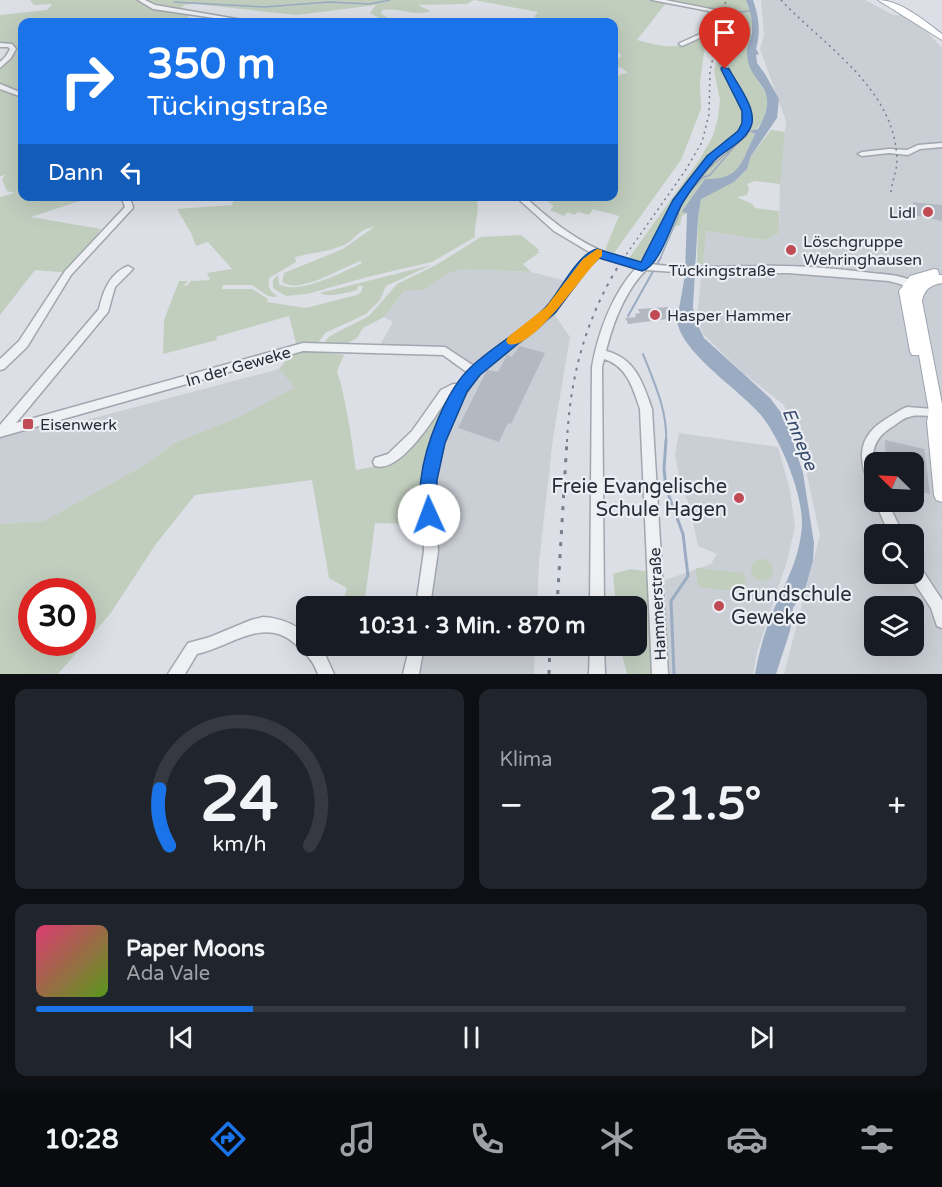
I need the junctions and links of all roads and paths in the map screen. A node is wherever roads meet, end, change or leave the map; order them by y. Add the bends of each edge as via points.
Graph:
1 (141, 0) edge
2 (656, 0) edge
3 (882, 0) edge
4 (719, 11) junction
5 (225, 18) edge
6 (942, 38) edge
7 (682, 44) dead end
8 (0, 45) edge
9 (0, 66) edge
10 (0, 86) edge
11 (18, 93) edge
12 (942, 145) edge
13 (862, 154) dead end
14 (127, 201) edge
15 (525, 201) edge
16 (593, 251) junction
17 (645, 267) junction
18 (128, 269) dead end
19 (942, 272) edge
20 (942, 279) edge
21 (911, 287) junction
22 (599, 354) junction
23 (0, 366) edge
24 (475, 372) junction
25 (461, 389) junction
26 (932, 417) junction
27 (1, 432) edge
28 (868, 452) edge
29 (379, 462) dead end
30 (942, 495) edge
31 (924, 584) edge
32 (425, 596) edge
33 (597, 596) edge
34 (940, 606) edge
35 (942, 621) edge
36 (296, 637) edge
37 (318, 656) edge
38 (415, 656) edge
39 (597, 656) edge
40 (324, 673) edge
41 (176, 674) edge
42 (411, 674) edge
43 (597, 674) edge
44 (660, 674) edge

1 - 5 street via 153,7
2 - 4 street
3 - 6 main road
4 - 7 street via 702,35
4 - 17 street via 732,14 741,34 737,44 722,57 747,111 746,128 711,158 677,202
8 - 9 street via 13,49
10 - 11 street
12 - 13 street via 918,147 908,153
14 - 23 street via 129,207 68,273 23,344
15 - 16 street, Tückingstraße
16 - 17 street, Tückingstraße
16 - 24 street via 551,310
17 - 21 street, Tückingstraße via 793,270 873,278
17 - 22 street via 612,318
18 - 27 street via 112,282 104,310
19 - 21 main road via 924,275
20 - 21 main road
21 - 26 main road via 936,411
21 - 26 main road via 904,298
22 - 33 street
22 - 44 street, Hammerstraße via 615,357 628,367 646,409
24 - 25 street
24 - 27 street, In der Geweke via 445,351 303,347
25 - 29 street via 445,393 416,434 392,458
25 - 32 street via 431,463 427,502 430,563
26 - 28 street via 907,412 881,428 869,442
26 - 30 main road
31 - 34 street
34 - 35 street
36 - 41 street via 272,622 260,624 193,648
37 - 40 street
38 - 42 street
39 - 43 street

